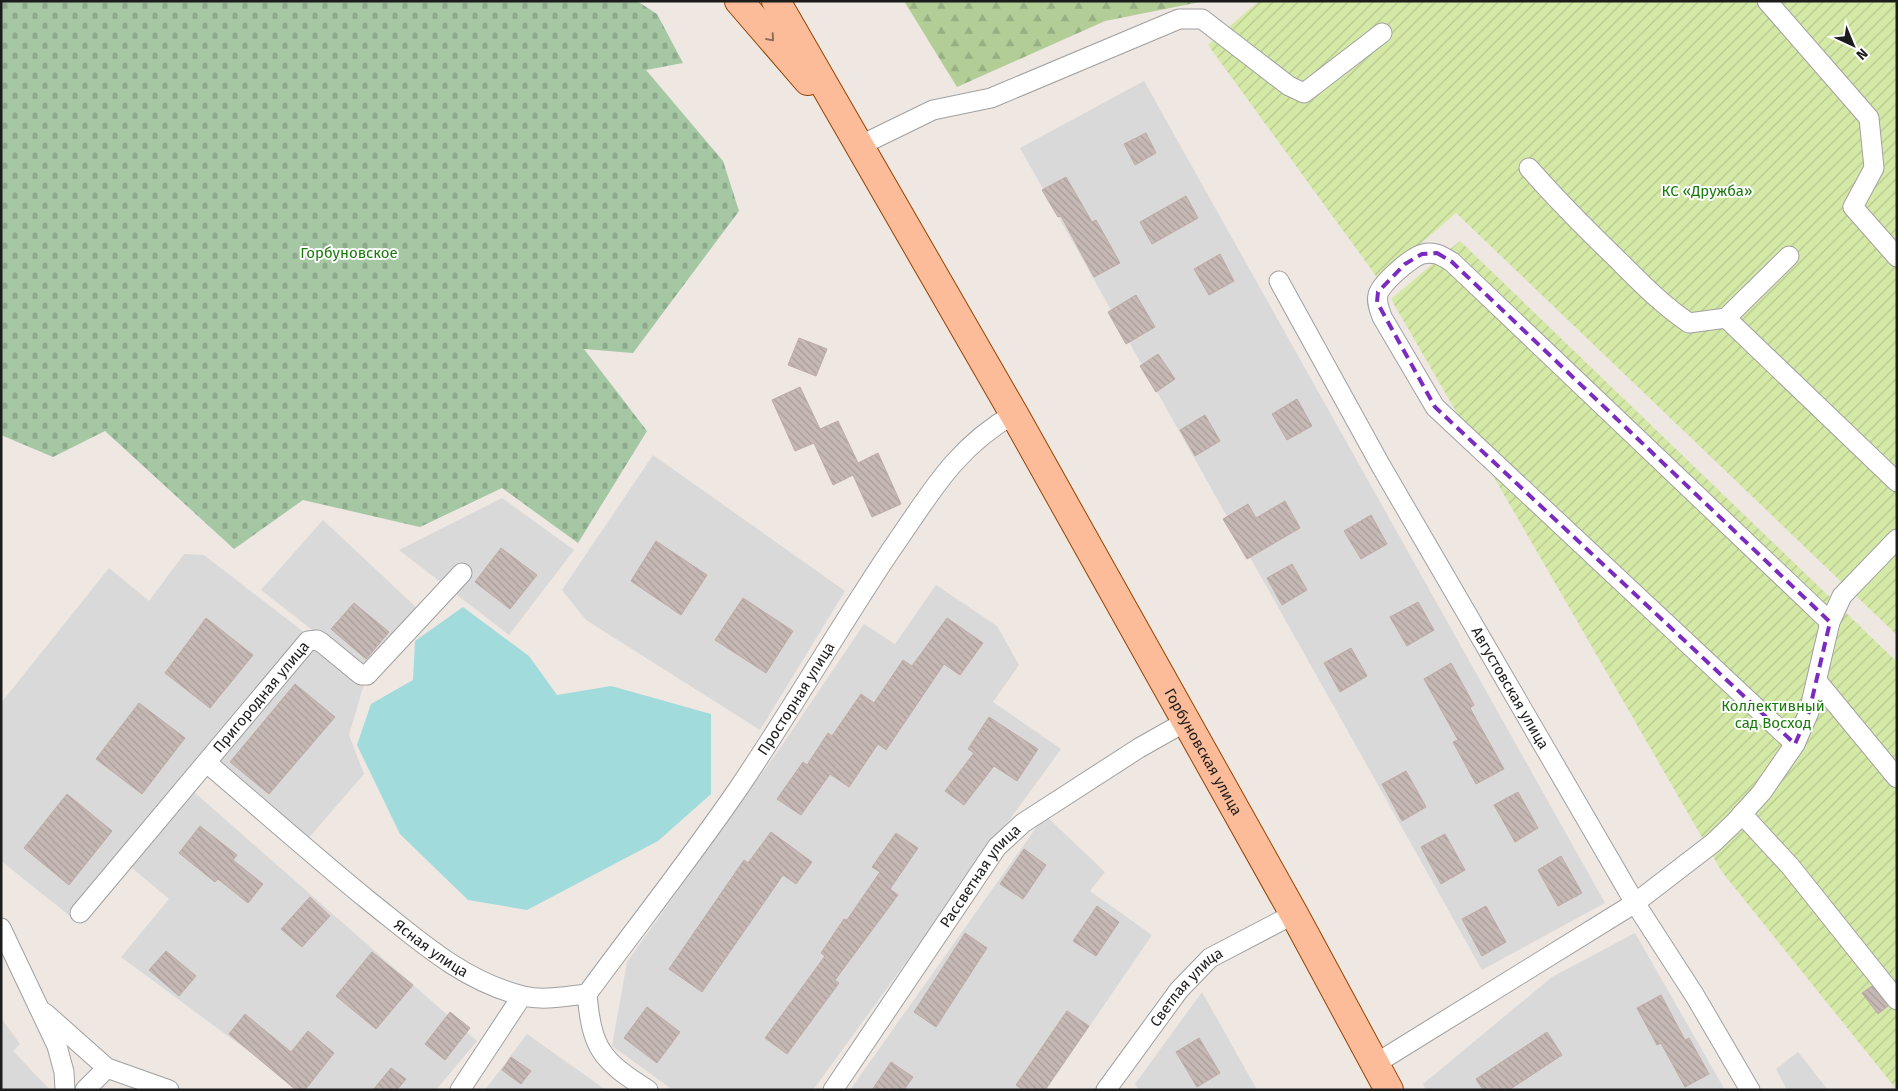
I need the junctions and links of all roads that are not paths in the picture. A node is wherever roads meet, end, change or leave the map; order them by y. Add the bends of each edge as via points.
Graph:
1 (738, 1) edge
2 (1767, 1) edge
3 (777, 2) edge
4 (1382, 33) dead end
5 (852, 135) junction
6 (1529, 168) dead end
7 (1789, 256) dead end
8 (1897, 257) edge
9 (1279, 281) dead end
10 (1726, 318) junction
11 (1014, 414) junction
12 (1897, 482) edge
13 (1897, 538) edge
14 (462, 574) dead end
15 (1830, 622) junction
16 (1817, 681) junction
17 (1185, 722) junction
18 (1795, 744) junction
19 (207, 763) junction
20 (1897, 778) edge
21 (1742, 814) junction
22 (1634, 903) junction
23 (80, 913) dead end
24 (1294, 914) junction
25 (1, 928) edge
26 (587, 994) junction
27 (522, 996) junction
28 (1897, 1000) edge
29 (39, 1008) junction
30 (1375, 1064) junction
31 (107, 1068) junction
32 (65, 1090) edge
33 (85, 1090) edge
34 (169, 1090) edge
35 (460, 1090) edge
36 (648, 1090) edge
37 (833, 1090) edge
38 (1106, 1090) edge
39 (1389, 1090) edge
40 (1750, 1090) edge

1 -> 5 main road
2 - 8 street via 1869,118 1874,168 1853,207
3 - 5 main road
4 - 5 street via 1304,93 1289,86 1202,19 1179,19 990,98 933,110
5 - 11 main road, Горбуновская улица
6 - 10 street via 1560,203 1672,311 1688,323
7 - 10 street
9 - 22 street, Августовская улица via 1386,474
10 - 12 street
11 - 17 main road, Горбуновская улица
11 - 26 street, Просторная улица via 972,443 944,473 867,586 738,790
13 - 15 street via 1842,596
14 - 19 street, Пригородная улица via 367,675 361,675 317,640 308,641
15 - 16 street
15 - 18 street via 1452,262 1437,253 1422,254 1405,264 1378,292 1377,302 1382,317 1435,407
16 - 18 street
16 - 20 street
17 - 24 main road, Горбуновская улица
17 - 37 street, Рассветная улица via 1030,818 1001,842
18 - 21 street via 1778,771
19 - 23 street, Пригородная улица
19 - 27 street, Ясная улица via 315,857 442,960 483,982
21 - 22 street via 1713,843
21 - 28 street via 1790,866
22 - 30 street
22 - 40 street, Августовская улица via 1695,996
24 - 30 main road, Горбуновская улица
24 - 38 street, Светлая улица via 1210,958 1179,990
25 - 29 street
26 - 27 street, Ясная улица via 542,999
26 - 36 street via 589,1019 597,1046 615,1067
27 - 35 street
29 - 31 street
29 - 32 street via 57,1046
30 - 39 main road, Горбуновская улица
31 - 33 street
31 - 34 street

